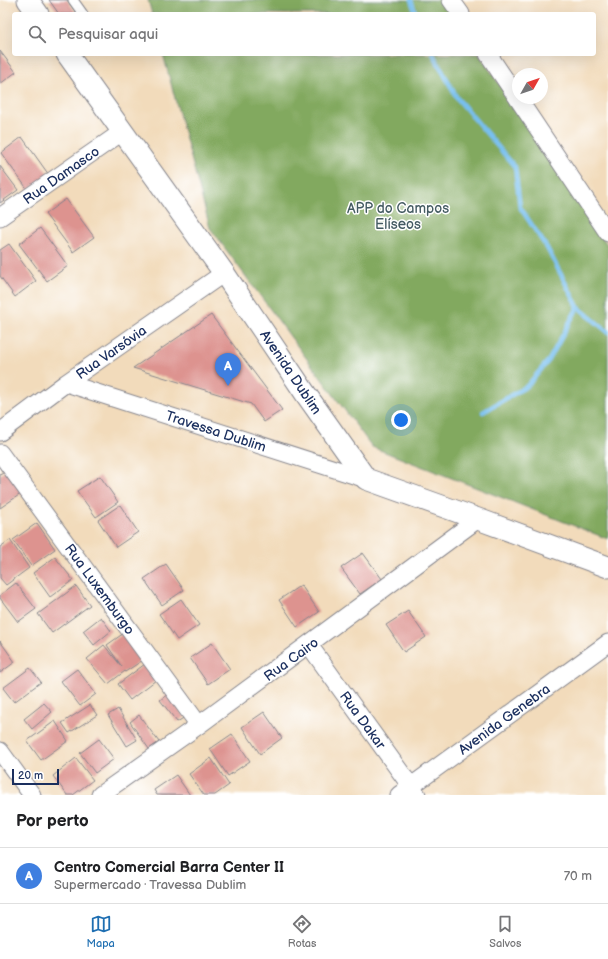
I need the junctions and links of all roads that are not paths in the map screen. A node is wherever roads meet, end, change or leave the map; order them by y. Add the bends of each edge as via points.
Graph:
1 (73, 0) edge
2 (451, 0) edge
3 (82, 12) edge
4 (460, 12) edge
5 (68, 56) edge
6 (489, 56) edge
7 (122, 132) junction
8 (0, 217) edge
9 (608, 233) edge
10 (224, 273) junction
11 (66, 383) junction
12 (0, 432) edge
13 (0, 453) edge
14 (366, 479) junction
15 (478, 519) junction
16 (608, 567) edge
17 (608, 643) edge
18 (309, 645) junction
19 (199, 726) junction
20 (0, 751) edge
21 (409, 792) edge
22 (32, 795) edge
23 (100, 795) edge

1 - 3 lane
2 - 4 street
5 - 7 street, Avenida Dublim
6 - 9 street
7 - 8 street, Rua Damasco
7 - 10 street, Avenida Dublim
10 - 11 street, Rua Varsóvia
10 - 14 street, Avenida Dublim
11 - 12 street, Rua Varsóvia
11 - 14 street, Travessa Dublim
13 - 19 street, Rua Luxemburgo
14 - 15 street
15 - 16 street
15 - 18 street, Rua Cairo
17 - 21 street, Avenida Genebra
18 - 19 street, Rua Cairo
18 - 21 street, Rua Dakar
19 - 23 street, Rua Cairo
20 - 22 street

